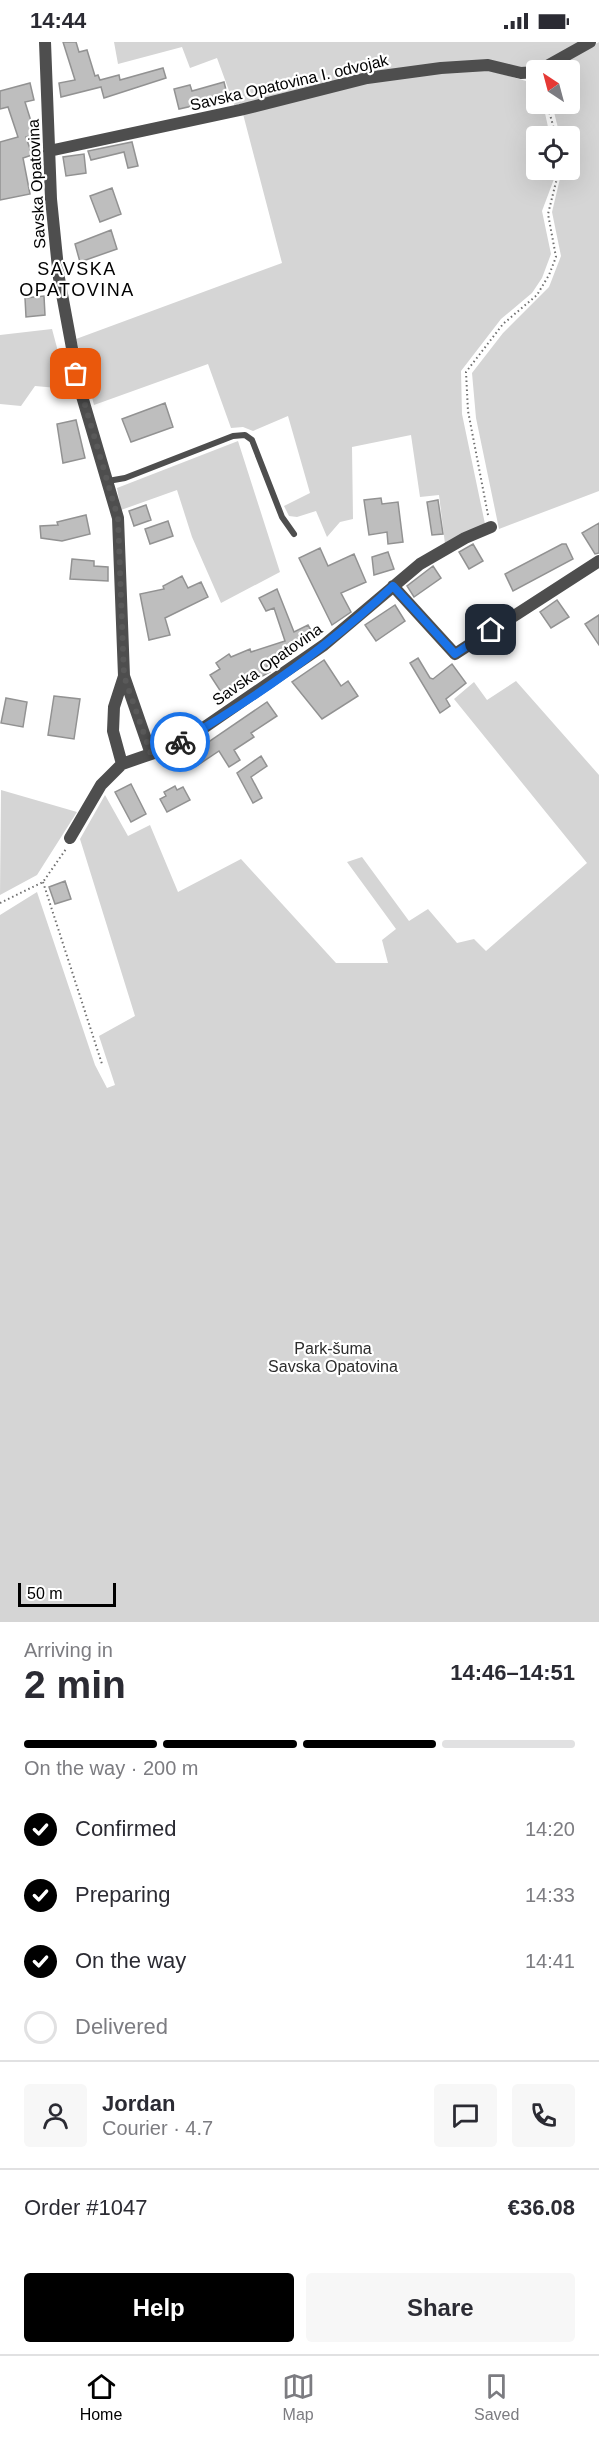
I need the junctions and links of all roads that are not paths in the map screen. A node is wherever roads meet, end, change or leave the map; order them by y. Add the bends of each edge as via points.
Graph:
1 (45, 42) edge
2 (590, 42) edge
3 (558, 60) edge
4 (526, 73) edge
5 (49, 151) junction
6 (107, 481) junction
7 (491, 527) road end
8 (294, 534) dead end
9 (599, 561) edge
10 (393, 586) junction
11 (124, 676) junction
12 (151, 754) junction
13 (123, 764) junction
14 (70, 838) road end

1 - 5 street, Savska Opatovina
2 - 3 street, Savska Opatovina I. odvojak
4 - 5 street, Savska Opatovina I. odvojak via 488,65 367,78 240,111
5 - 6 street, Savska Opatovina via 68,339
6 - 8 lane via 245,435 252,440 282,517
6 - 11 street, Savska Opatovina via 118,518
7 - 10 street, Savska Opatovina via 420,564
9 - 10 street via 455,654
10 - 12 street, Savska Opatovina via 324,645 274,681 200,730
11 - 12 street, Savska Opatovina
11 - 13 street, Savska Opatovina via 113,731
12 - 13 street, Savska Opatovina
13 - 14 street, Savska Opatovina via 101,785

